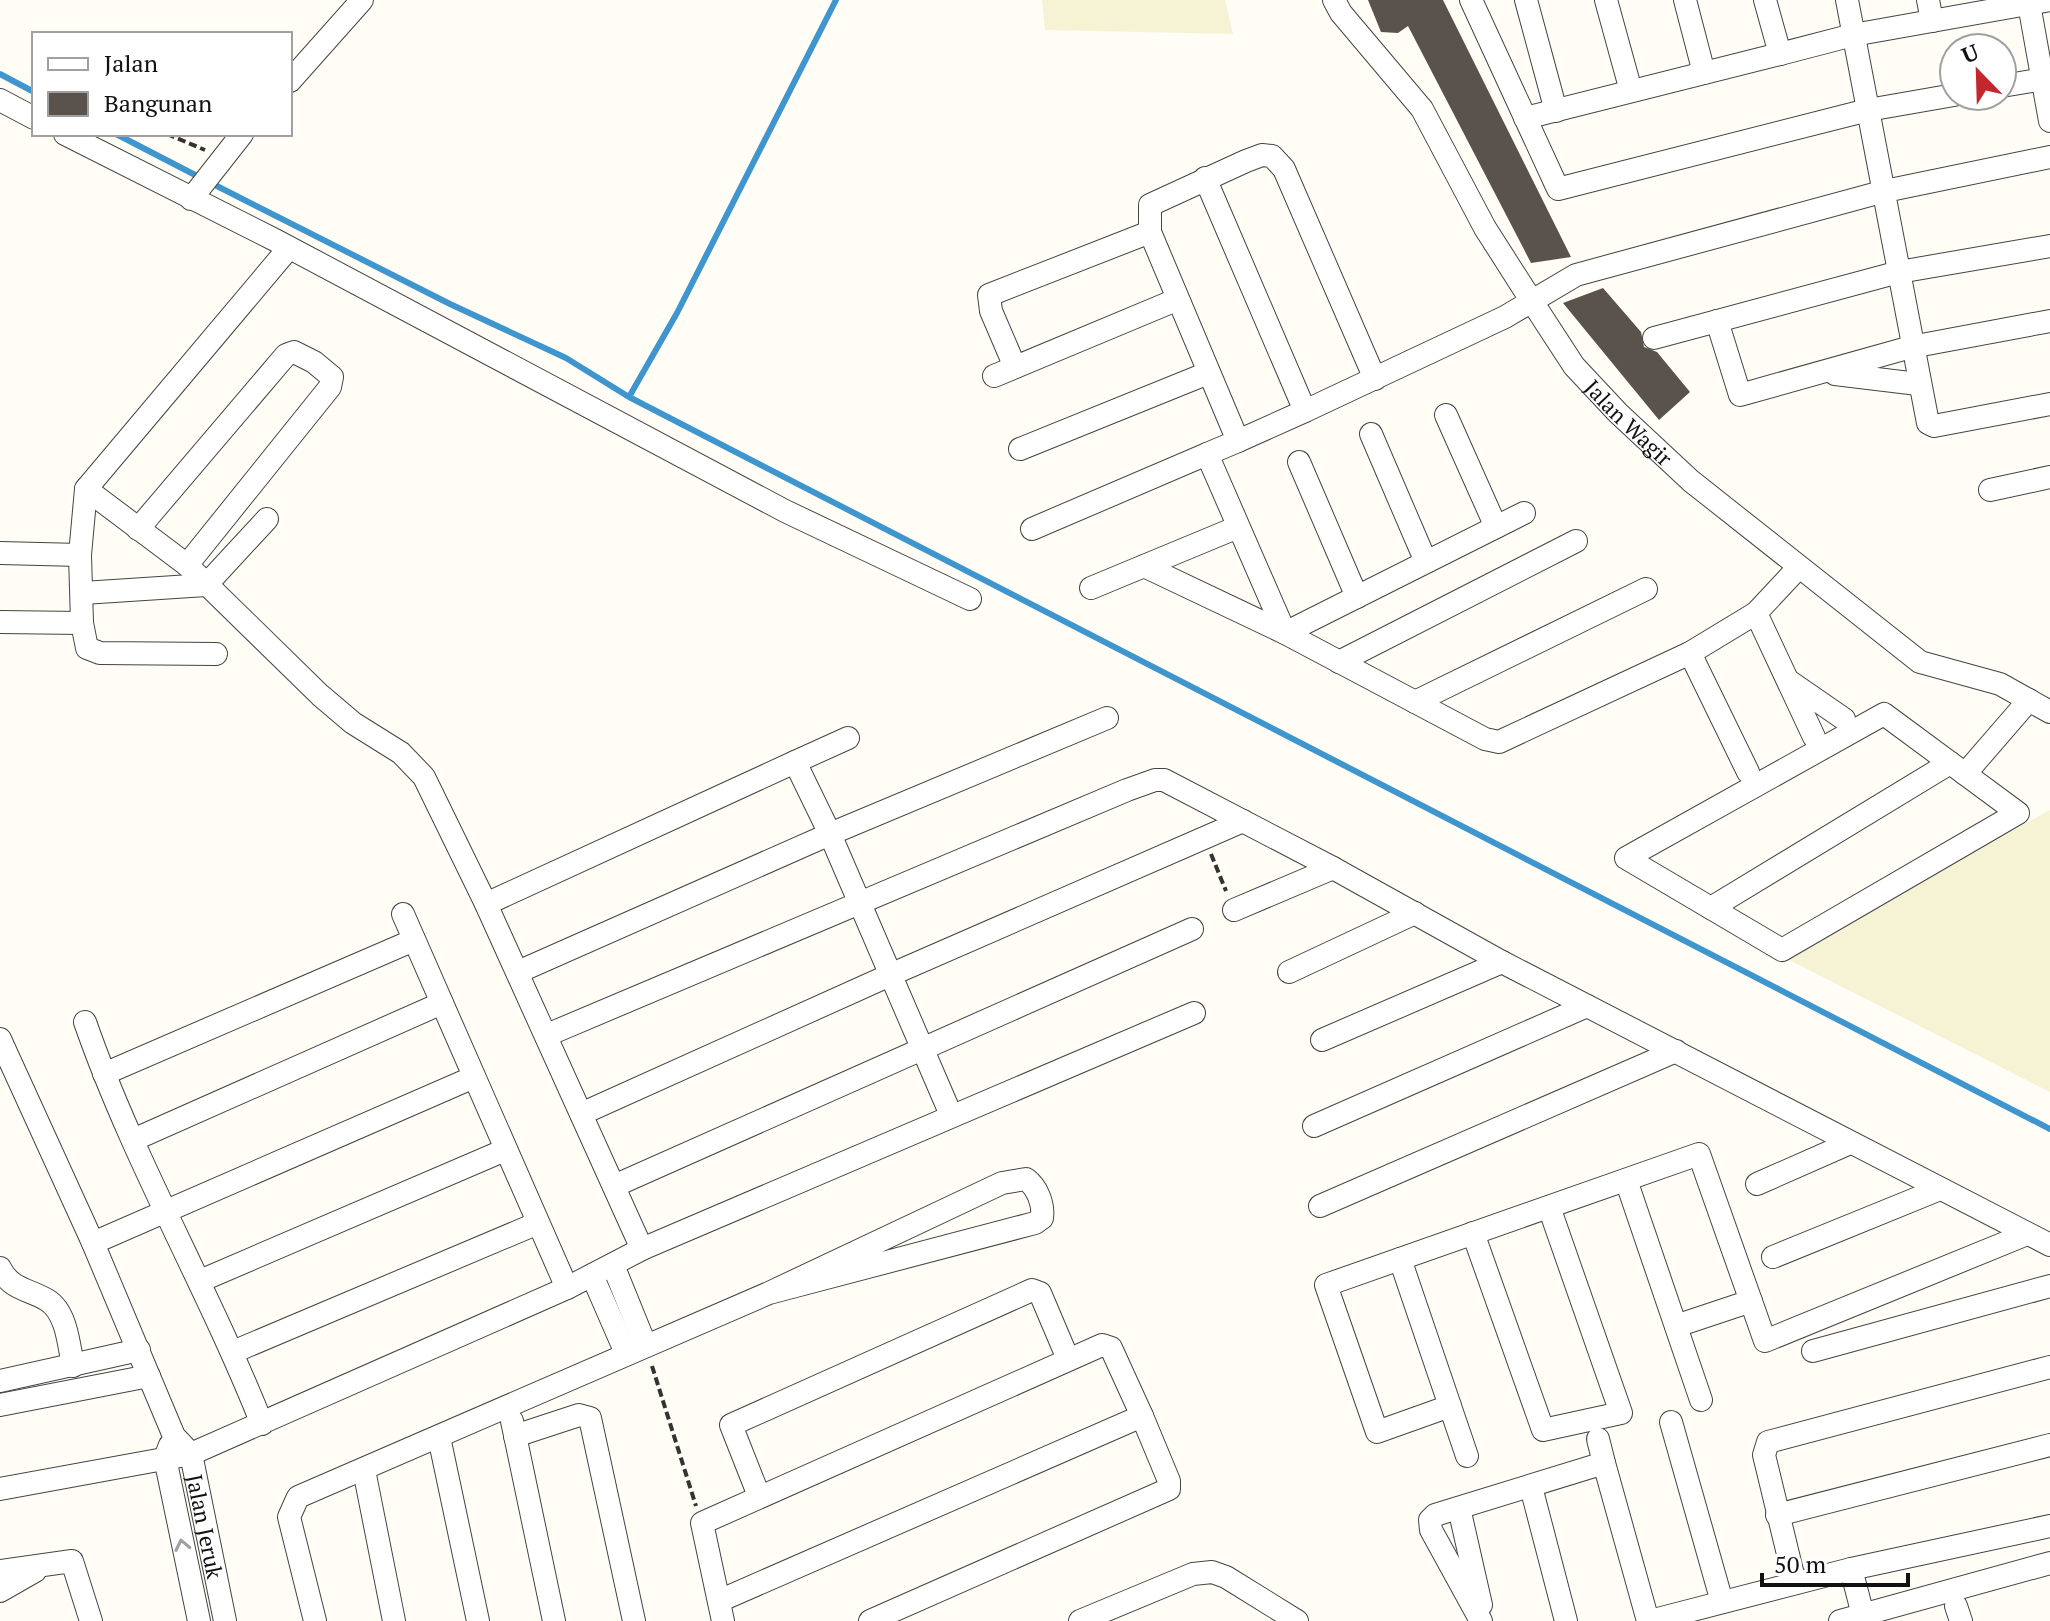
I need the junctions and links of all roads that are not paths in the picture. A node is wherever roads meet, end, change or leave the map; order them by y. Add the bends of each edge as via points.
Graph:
1 (362, 0) edge
2 (1334, 0) edge
3 (1471, 0) edge
4 (1526, 0) edge
5 (1606, 0) edge
6 (1685, 0) edge
7 (1765, 0) edge
8 (1847, 0) edge
9 (2023, 3) edge
10 (1930, 10) edge
11 (1853, 35) junction
12 (1780, 54) junction
13 (1704, 73) junction
14 (292, 79) edge
15 (2046, 79) edge
16 (2018, 83) edge
17 (1631, 91) junction
18 (1938, 98) edge
19 (0, 100) edge
20 (1868, 110) junction
21 (1556, 111) junction
22 (32, 117) edge
23 (1525, 118) junction
24 (2050, 121) edge
25 (69, 136) edge
26 (240, 136) edge
27 (2050, 157) edge
28 (1205, 178) junction
29 (1885, 191) junction
30 (193, 196) junction
31 (1150, 232) junction
32 (2050, 246) edge
33 (288, 249) junction
34 (1899, 272) junction
35 (1176, 300) junction
36 (1531, 300) junction
37 (1717, 321) junction
38 (2050, 321) edge
39 (1654, 338) dead end
40 (1911, 347) junction
41 (1822, 372) junction
42 (1208, 373) junction
43 (1375, 379) junction
44 (1918, 384) junction
45 (2050, 404) edge
46 (1305, 411) junction
47 (1446, 415) dead end
48 (1371, 434) dead end
49 (1238, 441) junction
50 (1020, 449) dead end
51 (1207, 454) junction
52 (1299, 462) dead end
53 (2050, 477) edge
54 (86, 489) junction
55 (1990, 490) dead end
56 (1524, 513) dead end
57 (267, 519) dead end
58 (1238, 527) junction
59 (1496, 527) junction
60 (138, 529) junction
61 (1032, 529) dead end
62 (1576, 541) dead end
63 (0, 553) edge
64 (80, 555) junction
65 (1426, 562) junction
66 (187, 565) junction
67 (1144, 566) junction
68 (1798, 568) junction
69 (206, 585) junction
70 (1091, 588) dead end
71 (1646, 589) dead end
72 (83, 593) junction
73 (1357, 597) junction
74 (970, 599) dead end
75 (1756, 613) junction
76 (0, 622) edge
77 (82, 623) junction
78 (1285, 633) junction
79 (1690, 653) junction
80 (216, 654) dead end
81 (1339, 662) junction
82 (1788, 681) junction
83 (2029, 700) junction
84 (1415, 702) junction
85 (2050, 712) edge
86 (1107, 718) dead end
87 (1844, 719) dead end
88 (1814, 737) dead end
89 (848, 738) dead end
90 (795, 762) junction
91 (1958, 769) junction
92 (1748, 772) dead end
93 (1243, 821) junction
94 (830, 834) junction
95 (1333, 868) junction
96 (486, 904) junction
97 (860, 904) junction
98 (1711, 908) junction
99 (1234, 910) road end
100 (1415, 913) junction
101 (403, 914) dead end
102 (1192, 929) dead end
103 (414, 940) junction
104 (1502, 962) junction
105 (518, 972) junction
106 (1289, 972) dead end
107 (890, 975) junction
108 (442, 1003) junction
109 (1587, 1006) junction
110 (1194, 1013) dead end
111 (85, 1022) dead end
112 (547, 1035) junction
113 (0, 1039) edge
114 (1322, 1040) dead end
115 (922, 1047) junction
116 (1676, 1051) junction
117 (104, 1074) junction
118 (474, 1077) junction
119 (581, 1114) junction
120 (951, 1115) junction
121 (1314, 1126) dead end
122 (133, 1140) junction
123 (1850, 1143) junction
124 (505, 1150) junction
125 (1626, 1180) junction
126 (1757, 1184) dead end
127 (614, 1186) junction
128 (1940, 1189) junction
129 (1320, 1206) dead end
130 (1549, 1207) junction
131 (166, 1210) junction
132 (538, 1223) junction
133 (1473, 1233) junction
134 (2027, 1234) junction
135 (93, 1243) junction
136 (2050, 1245) edge
137 (642, 1249) junction
138 (1773, 1257) dead end
139 (1400, 1259) junction
140 (613, 1265) junction
141 (0, 1268) edge
142 (592, 1275) junction
143 (200, 1281) junction
144 (2050, 1286) edge
145 (567, 1288) junction
146 (769, 1293) junction
147 (1751, 1301) junction
148 (1676, 1326) junction
149 (635, 1349) junction
150 (139, 1350) junction
151 (1813, 1351) dead end
152 (233, 1352) junction
153 (1068, 1359) junction
154 (73, 1366) junction
155 (2050, 1367) edge
156 (149, 1376) junction
157 (0, 1381) edge
158 (1701, 1400) dead end
159 (0, 1405) edge
160 (1450, 1406) junction
161 (510, 1408) junction
162 (1142, 1416) junction
163 (1671, 1422) dead end
164 (262, 1424) junction
165 (174, 1436) junction
166 (515, 1436) junction
167 (439, 1437) junction
168 (1598, 1439) dead end
169 (2050, 1445) edge
170 (191, 1454) junction
171 (1467, 1456) dead end
172 (165, 1458) junction
173 (1604, 1463) junction
174 (364, 1470) junction
175 (1531, 1487) junction
176 (0, 1489) edge
177 (759, 1496) junction
178 (1459, 1508) junction
179 (1777, 1515) junction
180 (2050, 1526) edge
181 (50, 1562) junction
182 (2050, 1563) edge
183 (1851, 1569) junction
184 (0, 1571) edge
185 (1795, 1583) junction
186 (0, 1591) edge
187 (1722, 1602) junction
188 (721, 1611) edge
189 (1863, 1615) junction
190 (91, 1621) edge
191 (199, 1621) edge
192 (225, 1621) edge
193 (315, 1621) edge
194 (394, 1621) edge
195 (478, 1621) edge
196 (554, 1621) edge
197 (634, 1621) edge
198 (870, 1621) edge
199 (1080, 1621) edge
200 (1297, 1621) edge
201 (1483, 1621) edge
202 (1566, 1621) edge
203 (1649, 1621) edge
204 (1840, 1621) edge

1 - 14 street
2 - 36 street, Jalan Wagir via 1422,109 1485,228
3 - 23 street
4 - 21 street
5 - 17 street
6 - 13 street
7 - 12 street
8 - 11 street
9 - 10 street
9 - 15 street
10 - 11 street
11 - 12 street
11 - 20 street
12 - 13 street
13 - 17 street
15 - 16 street
15 - 24 street
17 - 21 street
18 - 20 street
19 - 22 street
20 - 23 street via 1558,189
20 - 29 street
21 - 23 street
25 - 30 street
26 - 30 street
27 - 29 street
28 - 31 street via 1150,205
28 - 43 street via 1262,155 1278,160
28 - 46 street
29 - 34 street
29 - 36 street via 1576,275
30 - 33 street
31 - 35 street
31 - 35 street via 989,295 1004,372
32 - 34 street
33 - 54 street
33 - 74 street via 785,511
34 - 37 street
34 - 40 street
35 - 42 street
36 - 43 street
36 - 68 street, Jalan Wagir via 1574,366 1618,413
37 - 39 street
37 - 41 street via 1740,395
38 - 40 street
40 - 41 street
40 - 44 street
41 - 44 street
42 - 49 street
42 - 50 street
43 - 46 street
44 - 45 street via 1925,416 1934,426
46 - 49 street
47 - 59 street
48 - 65 street
49 - 51 street
51 - 58 street
51 - 61 street
52 - 73 street
53 - 55 street
54 - 60 street
54 - 64 street
56 - 59 street
57 - 69 street
58 - 67 street
58 - 78 street
59 - 65 street
60 - 66 street
60 - 66 street via 286,355 294,352 314,362 332,377 330,387
62 - 81 street
63 - 64 street
64 - 72 street
65 - 73 street
66 - 69 street
67 - 70 street
67 - 78 street
68 - 75 street
68 - 83 street, Jalan Wagir via 1920,662 2000,684
69 - 72 street
69 - 96 street via 320,695 401,753 424,777
71 - 84 street
72 - 77 street
73 - 78 street
75 - 79 street
75 - 82 street
76 - 77 street
77 - 80 street via 84,644 92,651
78 - 81 street
79 - 84 street via 1499,742
79 - 92 street
81 - 84 street
82 - 87 street
82 - 88 street
83 - 85 street, Jalan Wagir
83 - 91 street
86 - 94 street
89 - 90 street
90 - 94 street
90 - 96 street
91 - 98 street
91 - 98 street via 2018,813 1782,950
91 - 98 street via 1884,714 1626,858
93 - 95 street
93 - 97 street via 1174,784 1155,780
93 - 107 street
94 - 97 street
94 - 105 street
95 - 99 street
95 - 100 street
96 - 105 street
97 - 107 street
97 - 112 street
100 - 104 street
100 - 106 street
101 - 103 street
102 - 115 street
103 - 108 street
103 - 117 street
104 - 109 street
104 - 114 street
105 - 112 street
107 - 115 street
107 - 119 street
108 - 118 street
108 - 122 street
109 - 116 street
109 - 121 street
110 - 120 street
111 - 117 street
112 - 119 street
113 - 135 street
115 - 120 street
115 - 127 street
116 - 123 street
116 - 129 street
117 - 122 street
118 - 124 street
118 - 131 street
119 - 127 street
120 - 137 street
122 - 131 street
123 - 126 street
123 - 128 street
124 - 132 street
124 - 143 street
125 - 130 street
125 - 147 street via 1699,1154
125 - 148 street
127 - 137 street
128 - 134 street
128 - 138 street
130 - 133 street
130 - 133 street via 1621,1413 1543,1430
131 - 135 street
131 - 143 street
132 - 145 street
132 - 152 street
133 - 139 street
134 - 136 street
134 - 147 street via 1765,1341
135 - 150 street
137 - 140 street
139 - 160 street
139 - 160 street via 1326,1285 1377,1432
140 - 142 street
140 - 149 street
141 - 154 street via 9,1282 55,1308 64,1323
142 - 145 street
142 - 149 street
143 - 152 street
144 - 151 street
145 - 164 street
146 - 146 street via 1018,1177 1033,1184 1040,1199 1042,1218 1035,1223
146 - 149 street
147 - 148 street
148 - 158 street
149 - 161 street
150 - 154 street
150 - 156 street
152 - 164 street
153 - 162 street via 1102,1345 1111,1348
153 - 177 street
153 - 177 street via 1040,1293 1032,1290 731,1425
154 - 157 street
155 - 179 street via 1768,1442 1764,1455
156 - 159 street
156 - 165 street
160 - 171 street
161 - 166 street
161 - 167 street
162 - 188 street
162 - 198 street via 1169,1489
163 - 187 street
164 - 170 street
165 - 170 street, Jalan Jeruk
165 - 172 street, Jalan Jeruk
166 - 196 street
166 - 197 street via 579,1415 590,1418
167 - 174 street
167 - 195 street
168 - 173 street
169 - 179 street
170 - 172 street
170 - 192 street, Jalan Jeruk
172 - 176 street
191 -> 172 street, Jalan Jeruk
173 - 175 street
173 - 203 street
174 - 193 street via 305,1493 292,1504 289,1517
174 - 194 street
175 - 178 street
175 - 202 street
177 - 188 street via 702,1523
178 - 201 street
178 - 201 street via 1435,1515 1429,1525
179 - 185 street
180 - 183 street
181 - 184 street
181 - 186 street
181 - 190 street via 76,1564
182 - 189 street
183 - 185 street
183 - 189 street
185 - 187 street
187 - 203 street
189 - 204 street
199 - 200 street via 1202,1572 1226,1577

